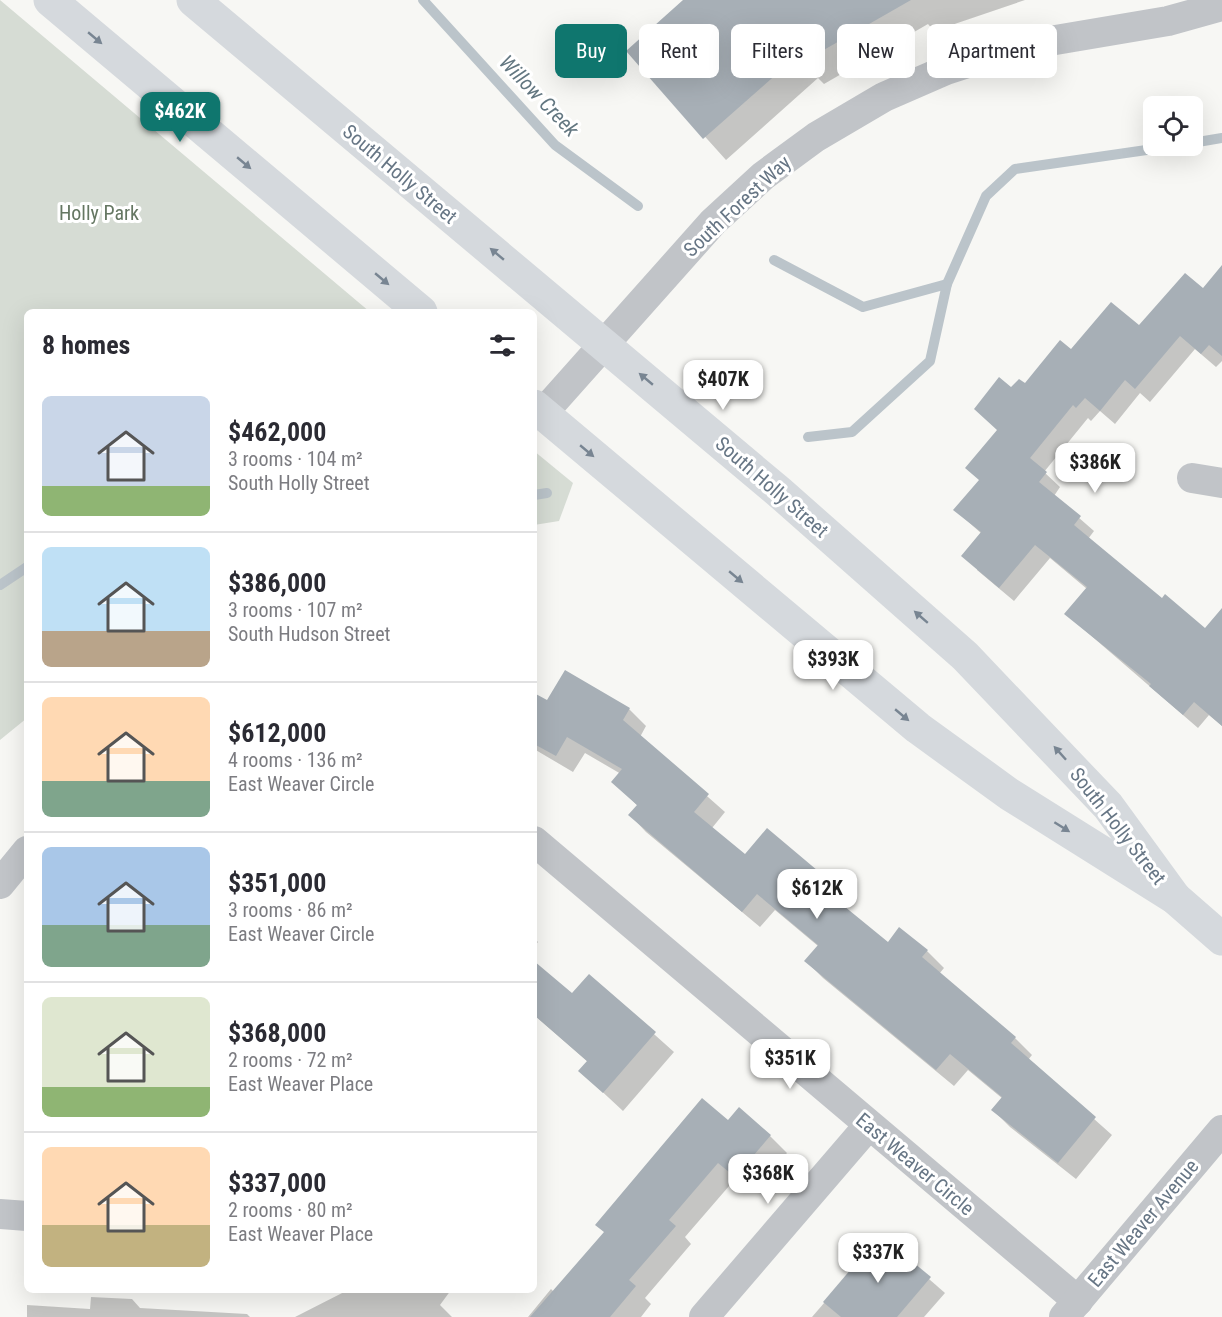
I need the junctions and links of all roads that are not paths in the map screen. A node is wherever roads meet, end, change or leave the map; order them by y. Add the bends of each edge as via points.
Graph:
1 (50, 0) edge
2 (193, 0) edge
3 (1222, 6) edge
4 (417, 309) edge
5 (603, 343) junction
6 (538, 410) edge
7 (1192, 478) dead end
8 (1222, 483) edge
9 (537, 844) edge
10 (24, 855) edge
11 (0, 884) edge
12 (1174, 898) junction
13 (1222, 939) edge
14 (869, 1125) junction
15 (1222, 1130) edge
16 (0, 1214) edge
17 (24, 1216) edge
18 (1071, 1309) edge
19 (704, 1317) edge

1 -> 4 main road
5 -> 2 main road, South Holly Street
3 - 5 street, South Forest Way via 1168,21 1020,46 946,70 884,97 816,137 763,176 713,222
5 - 6 street, South Forest Way
12 -> 5 main road, South Holly Street via 1108,806 965,656
6 -> 12 main road, South Holly Street via 918,728 1009,795
7 - 8 street
9 - 14 street, East Weaver Circle
10 - 11 street
12 - 13 main road, South Holly Street
14 - 18 street, East Weaver Circle
14 - 19 street
15 - 18 street, East Weaver Avenue
16 - 17 street

